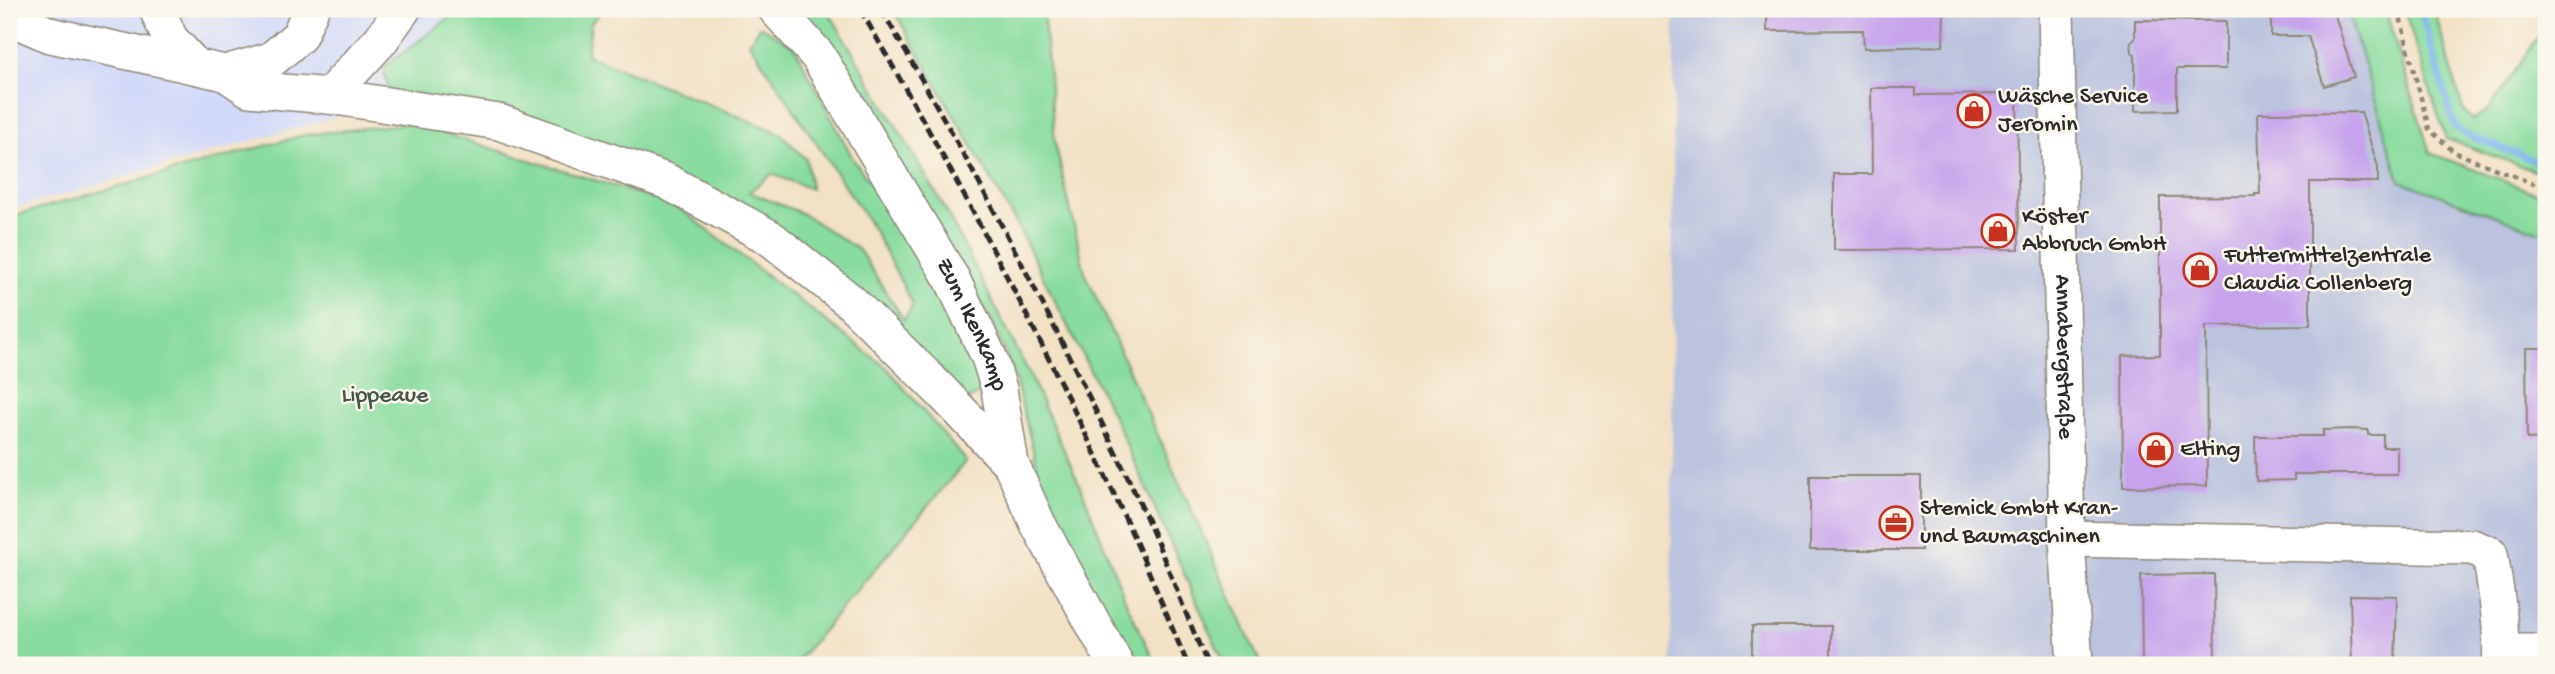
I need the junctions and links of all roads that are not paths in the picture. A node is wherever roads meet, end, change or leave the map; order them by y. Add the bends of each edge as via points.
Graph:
1 (157, 9) edge
2 (312, 9) edge
3 (403, 9) edge
4 (776, 9) edge
5 (2056, 9) edge
6 (9, 17) edge
7 (210, 69) junction
8 (329, 96) junction
9 (1011, 464) junction
10 (2067, 539) junction
11 (2546, 652) edge
12 (2500, 659) edge
13 (1116, 665) edge
14 (2075, 665) edge

1 - 7 street via 170,39
2 - 7 street via 299,36 271,60
3 - 8 street
4 - 9 street, Zum Ikenkamp via 818,56 952,279 989,357
5 - 10 street, Annabergstraße
6 - 7 street via 50,35
7 - 8 street via 249,89
8 - 9 street via 499,122 666,181 718,208 769,237 851,302
9 - 13 street, Zum Ikenkamp via 1038,524
10 - 12 street via 2472,547 2490,554
10 - 14 street, Annabergstraße
11 - 12 street

